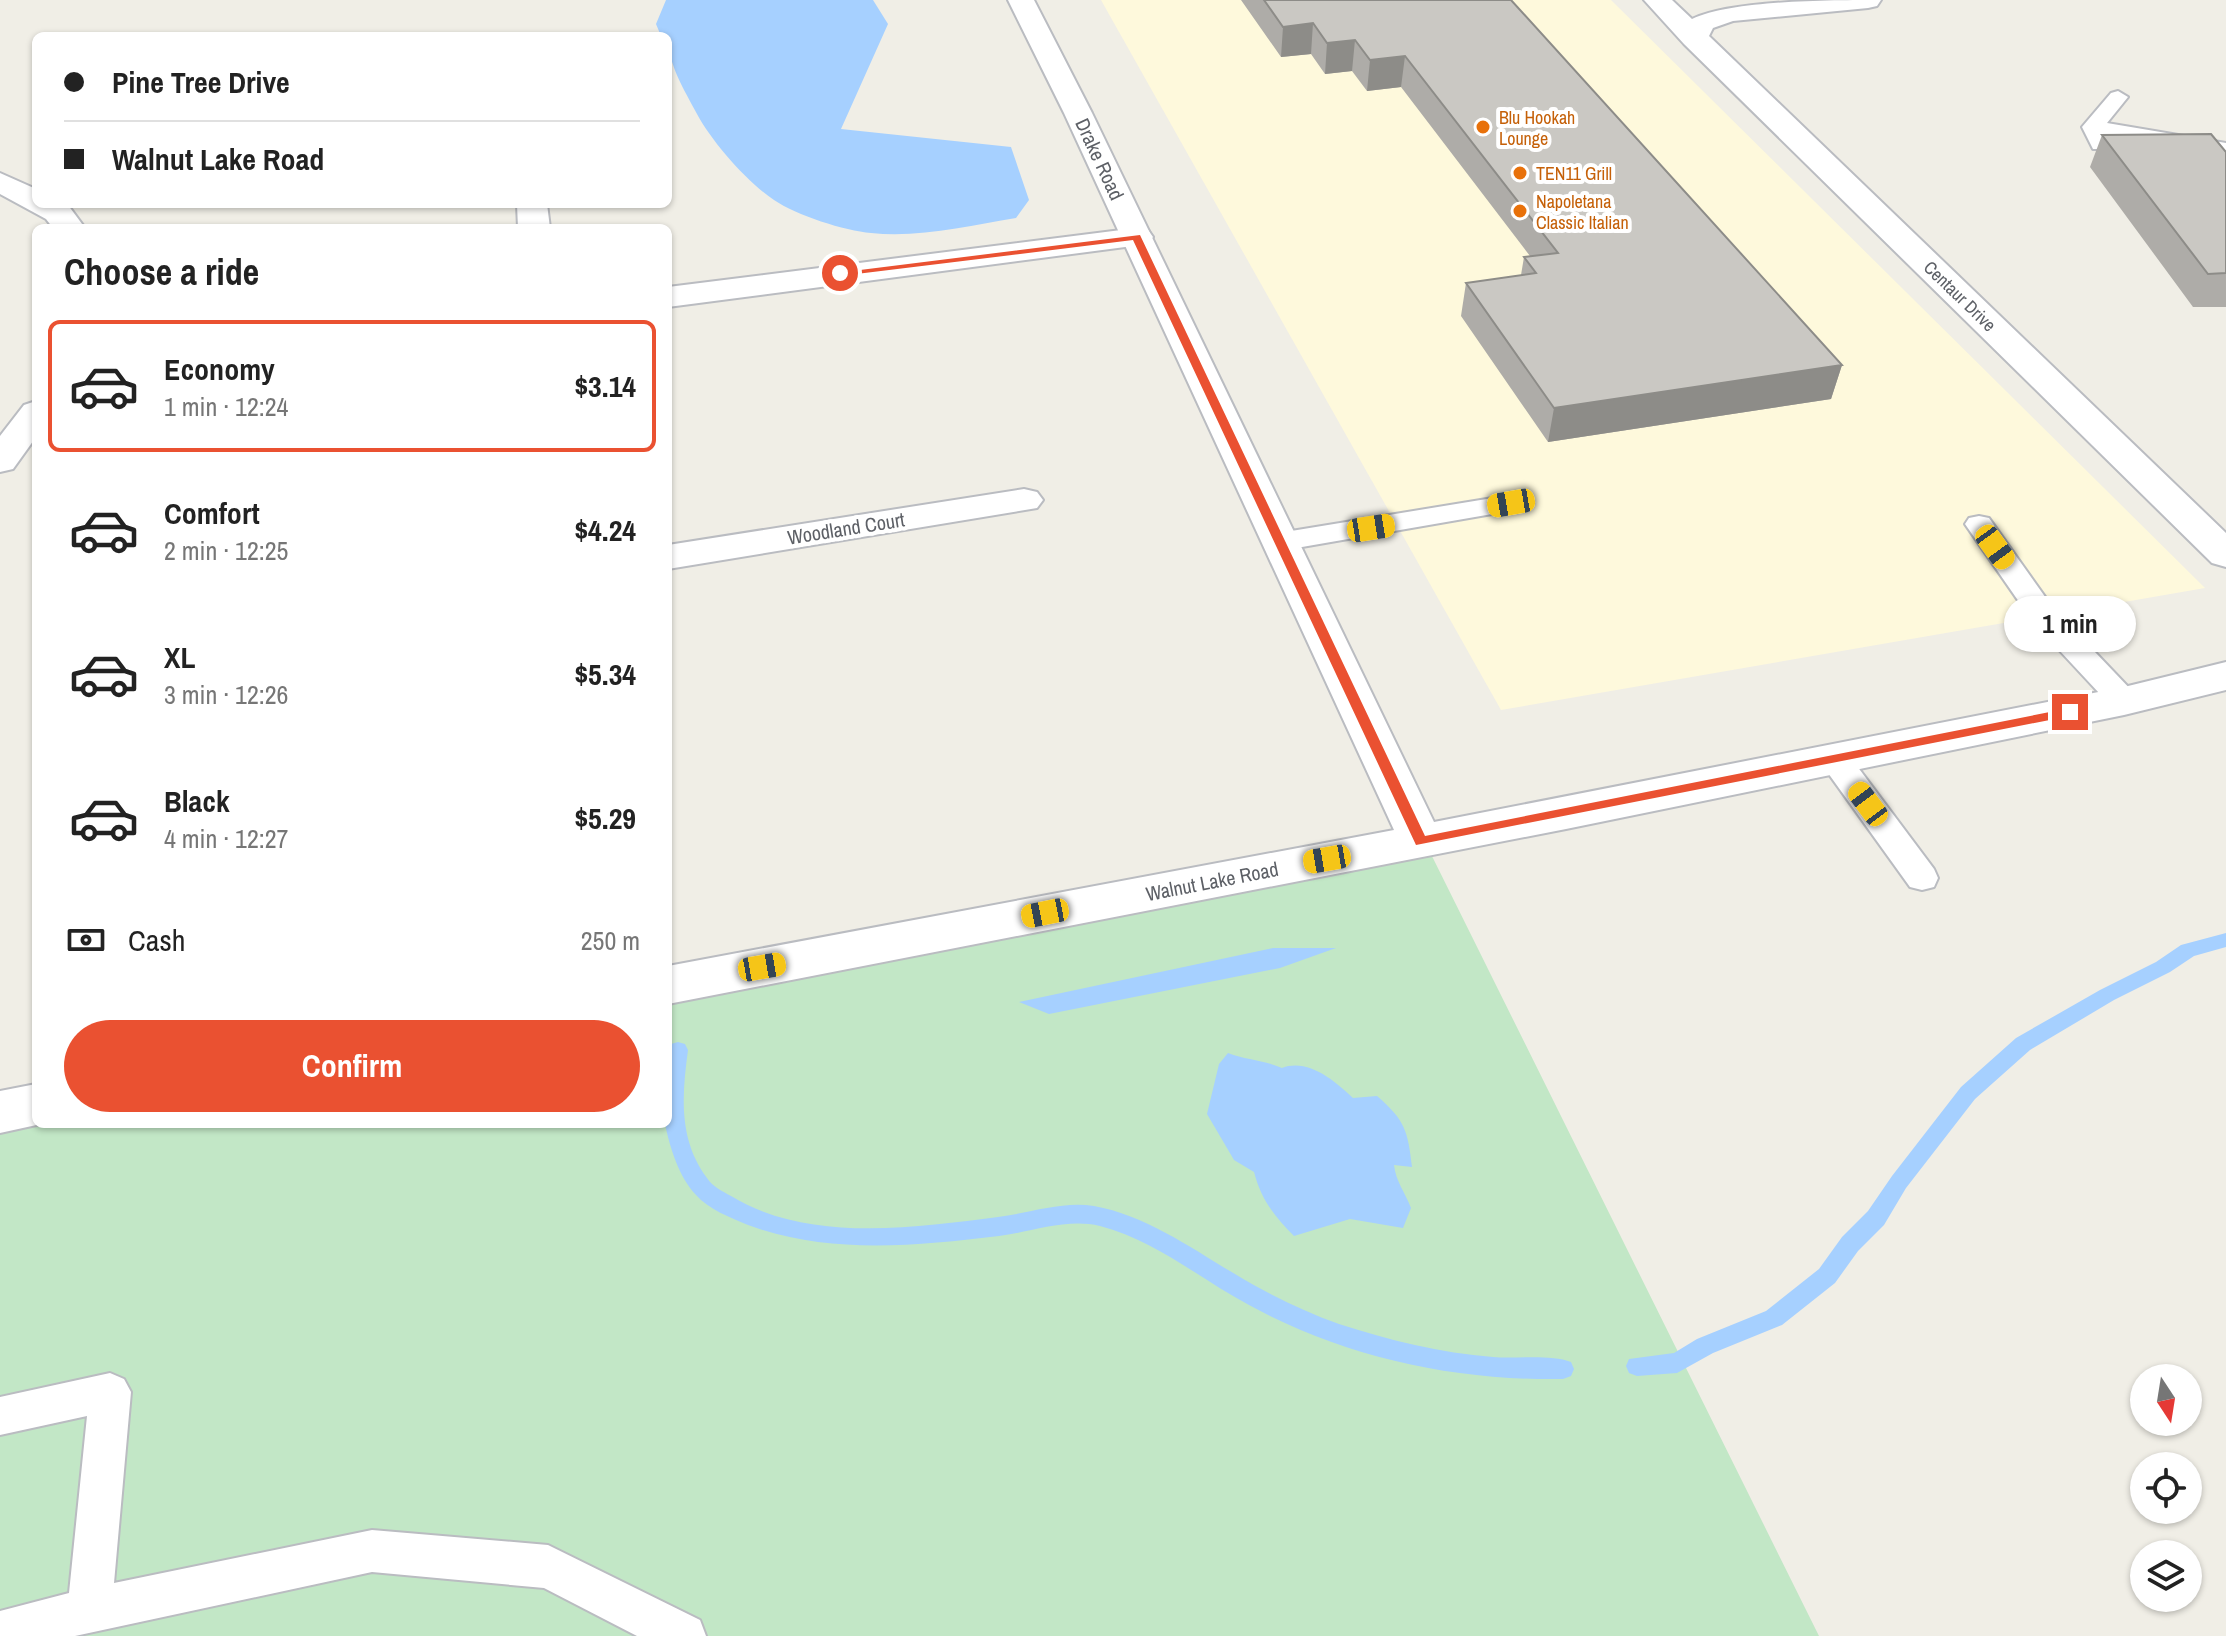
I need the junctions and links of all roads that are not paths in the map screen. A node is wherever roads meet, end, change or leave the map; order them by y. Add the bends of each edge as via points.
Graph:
1 (1021, 0) edge
2 (1657, 0) edge
3 (1868, 0) edge
4 (1694, 38) junction
5 (2118, 97) dead end
6 (2093, 127) junction
7 (2226, 149) edge
8 (2110, 165) edge
9 (0, 182) edge
10 (32, 199) edge
11 (50, 208) edge
12 (66, 224) edge
13 (1137, 237) junction
14 (672, 296) edge
15 (32, 417) edge
16 (0, 461) edge
17 (1024, 500) dead end
18 (1511, 503) dead end
19 (1979, 524) dead end
20 (1279, 542) junction
21 (2226, 555) edge
22 (672, 556) edge
23 (2226, 676) edge
24 (2124, 701) junction
25 (1834, 758) junction
26 (1421, 841) junction
27 (1922, 878) dead end
28 (672, 984) edge
29 (32, 1106) edge
30 (0, 1112) edge
31 (0, 1416) edge
32 (90, 1610) junction
33 (0, 1633) edge
34 (684, 1636) edge

1 - 13 street, Drake Road
2 - 4 street, Centaur Drive
3 - 4 street via 1728,13 1703,23
4 - 21 street, Centaur Drive
5 - 6 lane
6 - 7 lane
6 - 8 lane
9 - 10 street
11 - 12 street
13 - 14 street
13 - 20 street, Drake Road
15 - 16 street
17 - 22 street, Woodland Court
18 - 20 lane
19 - 24 lane via 2043,615
20 - 26 street, Drake Road
23 - 24 street, Walnut Lake Road
24 - 25 street, Walnut Lake Road
25 - 26 street, Walnut Lake Road
25 - 27 lane
26 - 28 street, Walnut Lake Road
29 - 30 street
31 - 32 lane via 110,1392
32 - 33 lane
32 - 34 lane via 372,1551 548,1567

